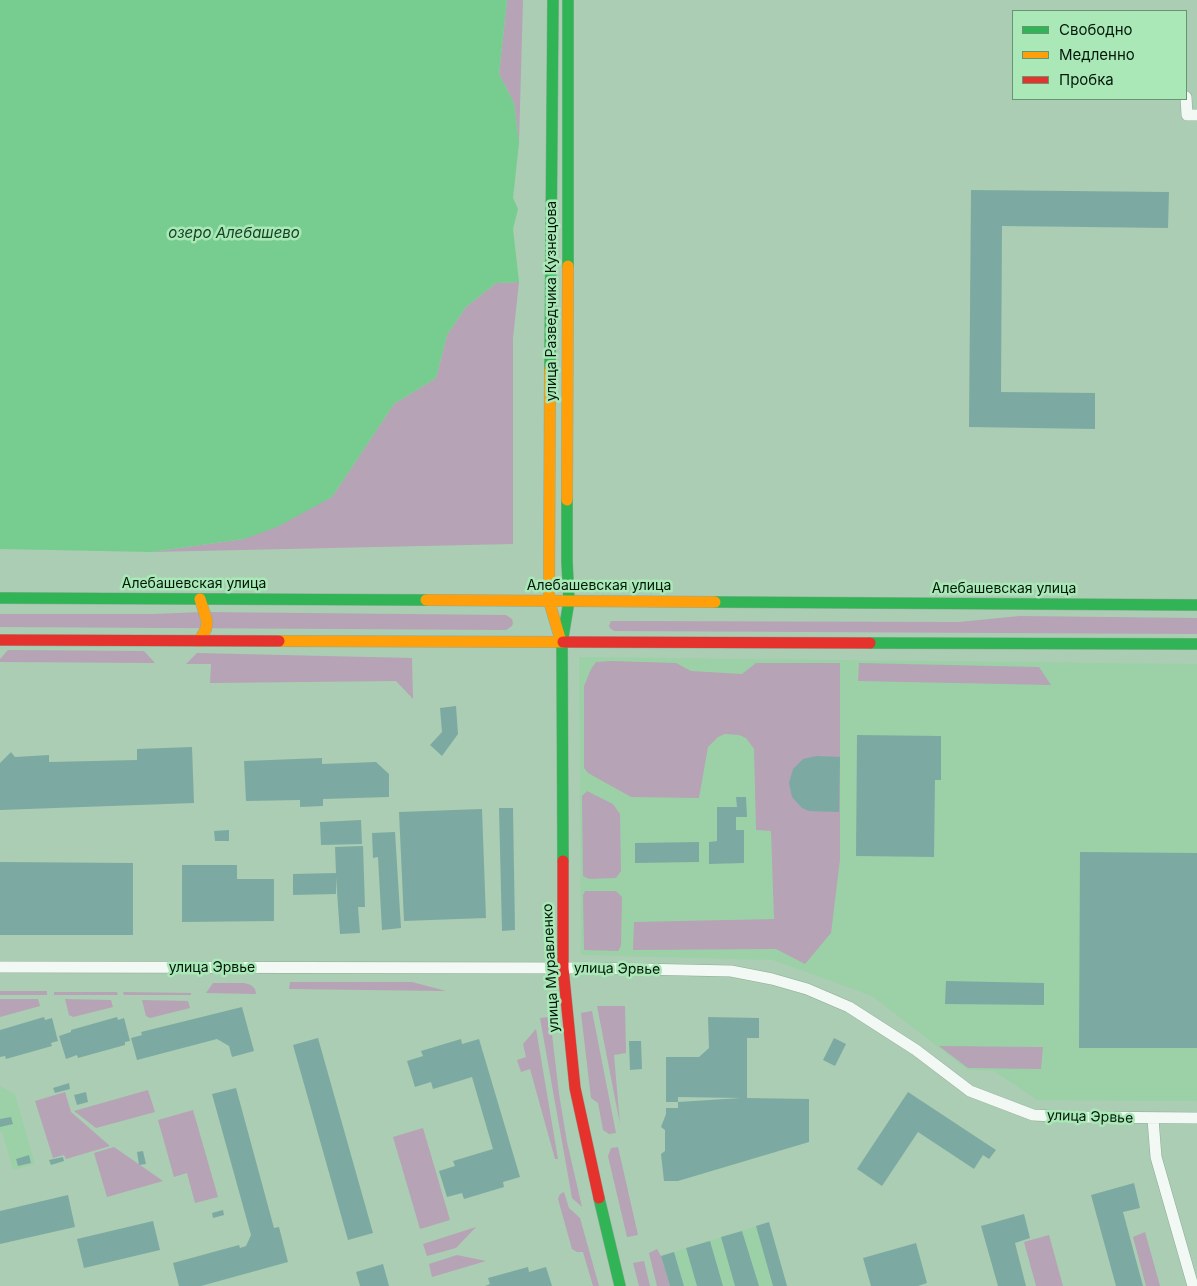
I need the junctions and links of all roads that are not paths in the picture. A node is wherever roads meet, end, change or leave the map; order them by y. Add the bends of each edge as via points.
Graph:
1 (553, 0) edge
2 (568, 0) edge
3 (1186, 100) edge
4 (1197, 114) edge
5 (0, 598) edge
6 (200, 599) junction
7 (549, 601) junction
8 (569, 601) junction
9 (1197, 605) edge
10 (0, 640) edge
11 (199, 641) junction
12 (562, 643) junction
13 (1197, 644) edge
14 (0, 967) edge
15 (563, 968) junction
16 (1197, 1118) edge
17 (1153, 1119) junction
18 (620, 1286) edge
19 (1193, 1286) edge

1 - 7 main road, улица Разведчика Кузнецова
2 - 8 main road, улица Разведчика Кузнецова via 566,562
3 - 4 street via 1187,114
5 - 6 main road, Алебашевская улица
6 - 7 main road, Алебашевская улица
6 - 11 main road via 207,621
7 - 8 main road, Алебашевская улица
7 - 12 main road, улица Разведчика Кузнецова
8 - 9 main road, Алебашевская улица
8 - 12 main road, улица Разведчика Кузнецова
10 - 11 main road
11 - 12 main road
12 - 13 main road
12 - 15 main road, улица Муравленко
14 - 15 street, улица Эрвье
15 - 17 street, улица Эрвье via 731,971 772,979 807,989 849,1008 916,1050 970,1091 1033,1115
15 - 18 main road, улица Муравленко via 575,1088
16 - 17 street, улица Эрвье
17 - 19 street via 1156,1157

